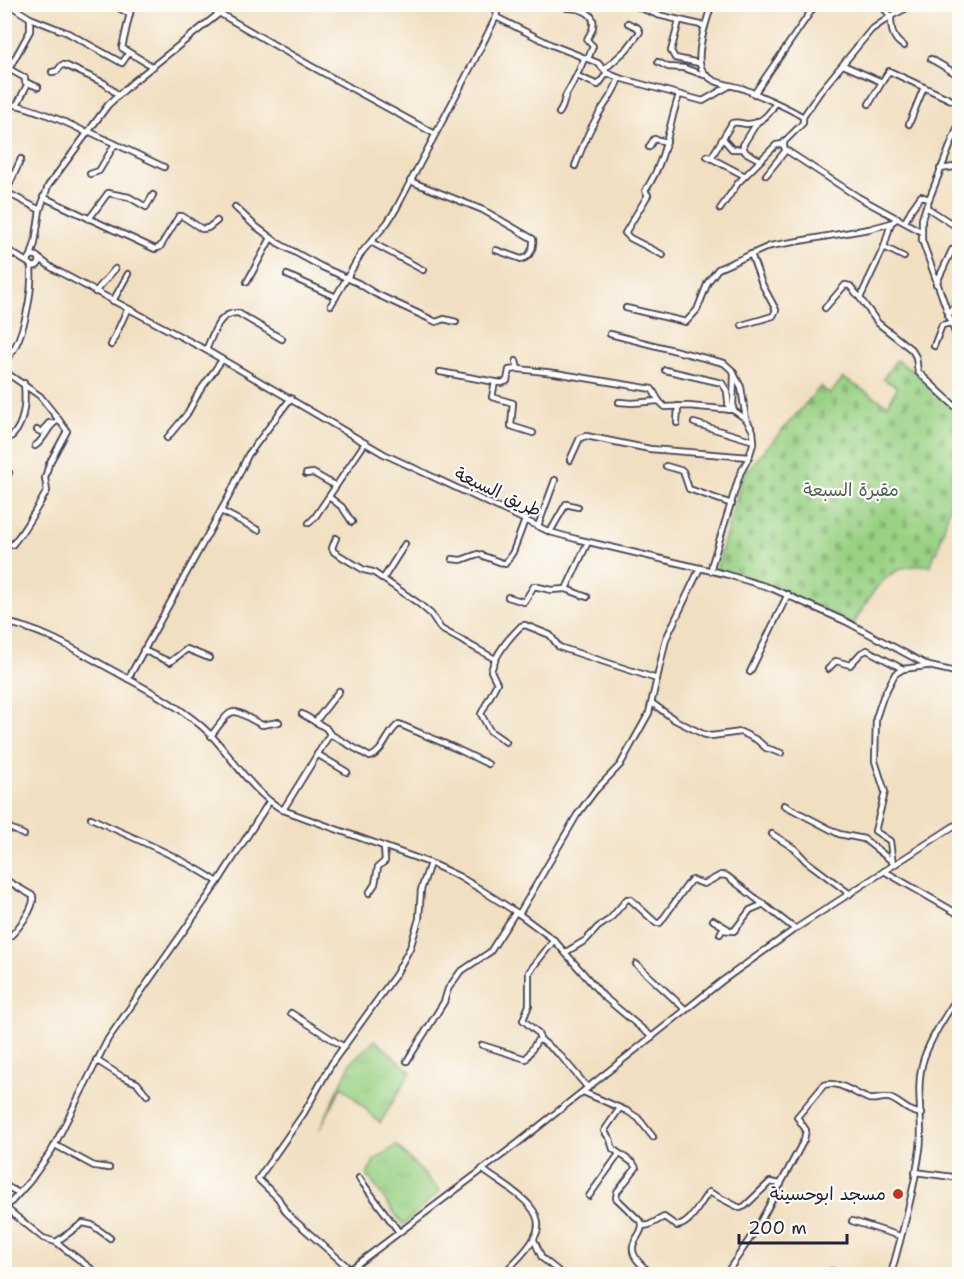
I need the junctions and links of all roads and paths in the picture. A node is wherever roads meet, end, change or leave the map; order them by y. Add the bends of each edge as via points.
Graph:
1 (8, 4) edge
2 (111, 4) edge
3 (132, 4) edge
4 (231, 4) edge
5 (499, 4) edge
6 (631, 4) edge
7 (816, 4) edge
8 (879, 4) edge
9 (915, 4) edge
10 (710, 5) edge
11 (567, 8) dead end
12 (219, 13) junction
13 (130, 14) junction
14 (496, 16) junction
15 (891, 16) junction
16 (30, 18) junction
17 (679, 21) junction
18 (628, 23) dead end
19 (705, 26) junction
20 (904, 46) dead end
21 (129, 53) junction
22 (675, 58) junction
23 (586, 59) junction
24 (931, 59) dead end
25 (658, 62) dead end
26 (699, 63) junction
27 (843, 65) junction
28 (677, 66) junction
29 (153, 67) junction
30 (606, 71) junction
31 (52, 72) dead end
32 (577, 76) junction
33 (707, 76) junction
34 (960, 76) edge
35 (619, 78) junction
36 (882, 82) junction
37 (28, 83) junction
38 (729, 86) junction
39 (38, 87) dead end
40 (924, 87) junction
41 (754, 94) junction
42 (118, 95) junction
43 (679, 95) junction
44 (775, 104) junction
45 (869, 104) dead end
46 (960, 104) edge
47 (4, 105) edge
48 (17, 105) junction
49 (559, 113) dead end
50 (803, 117) junction
51 (758, 121) junction
52 (960, 121) edge
53 (909, 124) dead end
54 (87, 132) junction
55 (435, 134) junction
56 (724, 140) junction
57 (667, 142) junction
58 (115, 144) junction
59 (649, 147) dead end
60 (785, 147) junction
61 (744, 149) junction
62 (21, 159) dead end
63 (760, 160) junction
64 (575, 166) dead end
65 (164, 167) dead end
66 (940, 169) junction
67 (960, 170) edge
68 (90, 174) dead end
69 (766, 175) dead end
70 (745, 176) junction
71 (410, 181) junction
72 (5, 191) edge
73 (153, 195) dead end
74 (43, 197) junction
75 (929, 199) junction
76 (235, 207) dead end
77 (926, 207) junction
78 (720, 209) dead end
79 (40, 210) junction
80 (898, 218) junction
81 (89, 219) junction
82 (217, 221) dead end
83 (905, 222) junction
84 (891, 223) junction
85 (960, 229) edge
86 (922, 232) junction
87 (271, 238) junction
88 (371, 242) junction
89 (35, 243) junction
90 (884, 247) junction
91 (4, 248) edge
92 (495, 250) dead end
93 (952, 250) dead end
94 (751, 254) junction
95 (663, 255) dead end
96 (18, 256) junction
97 (31, 256) junction
98 (904, 257) dead end
99 (36, 263) junction
100 (115, 269) dead end
101 (423, 270) dead end
102 (128, 274) dead end
103 (287, 275) dead end
104 (346, 277) junction
105 (248, 282) dead end
106 (936, 284) junction
107 (960, 287) edge
108 (95, 292) junction
109 (336, 297) junction
110 (861, 298) junction
111 (113, 301) junction
112 (331, 305) dead end
113 (626, 308) dead end
114 (825, 308) dead end
115 (127, 310) junction
116 (948, 316) junction
117 (456, 322) dead end
118 (951, 324) junction
119 (742, 325) dead end
120 (960, 326) edge
121 (610, 334) dead end
122 (282, 339) dead end
123 (111, 345) dead end
124 (934, 346) dead end
125 (960, 347) edge
126 (206, 350) junction
127 (222, 360) junction
128 (516, 360) dead end
129 (4, 363) edge
130 (518, 369) junction
131 (665, 370) dead end
132 (4, 371) edge
133 (440, 372) dead end
134 (734, 374) junction
135 (495, 382) junction
136 (24, 383) junction
137 (291, 398) junction
138 (659, 401) junction
139 (619, 402) dead end
140 (678, 406) junction
141 (731, 410) junction
142 (960, 411) edge
143 (746, 418) junction
144 (59, 420) junction
145 (53, 423) junction
146 (677, 423) dead end
147 (694, 423) dead end
148 (37, 430) dead end
149 (533, 433) dead end
150 (167, 438) dead end
151 (4, 441) edge
152 (754, 441) junction
153 (365, 443) junction
154 (34, 446) dead end
155 (749, 457) junction
156 (570, 460) dead end
157 (666, 466) dead end
158 (306, 474) dead end
159 (555, 480) dead end
160 (336, 486) junction
161 (329, 497) junction
162 (732, 504) junction
163 (578, 507) dead end
164 (220, 511) junction
165 (525, 520) junction
166 (352, 522) dead end
167 (309, 523) dead end
168 (538, 526) junction
169 (258, 530) dead end
170 (550, 531) junction
171 (336, 538) dead end
172 (588, 542) junction
173 (4, 544) edge
174 (405, 544) dead end
175 (452, 560) dead end
176 (700, 568) junction
177 (711, 570) junction
178 (384, 579) junction
179 (566, 589) junction
180 (788, 594) junction
181 (508, 597) dead end
182 (587, 597) dead end
183 (4, 622) edge
184 (143, 650) junction
185 (208, 658) dead end
186 (495, 659) junction
187 (929, 666) junction
188 (828, 669) dead end
189 (903, 669) junction
190 (750, 672) dead end
191 (960, 673) edge
192 (128, 679) junction
193 (657, 679) junction
194 (339, 691) dead end
195 (652, 703) junction
196 (302, 714) dead end
197 (279, 722) dead end
198 (315, 722) junction
199 (330, 734) junction
200 (211, 736) junction
201 (506, 742) dead end
202 (782, 753) dead end
203 (317, 754) junction
204 (488, 764) dead end
205 (347, 772) dead end
206 (269, 802) junction
207 (784, 805) dead end
208 (283, 810) junction
209 (91, 818) dead end
210 (960, 822) edge
211 (4, 825) edge
212 (772, 834) dead end
213 (24, 835) dead end
214 (384, 847) junction
215 (430, 863) junction
216 (893, 863) junction
217 (884, 871) junction
218 (4, 879) edge
219 (218, 882) junction
220 (369, 893) dead end
221 (850, 894) junction
222 (764, 904) junction
223 (517, 914) junction
224 (960, 915) edge
225 (713, 920) dead end
226 (728, 929) junction
227 (795, 929) junction
228 (720, 934) dead end
229 (554, 940) junction
230 (4, 941) edge
231 (566, 952) junction
232 (636, 964) dead end
233 (960, 993) edge
234 (686, 1010) junction
235 (291, 1013) dead end
236 (652, 1037) junction
237 (541, 1040) junction
238 (482, 1045) dead end
239 (344, 1047) junction
240 (96, 1060) junction
241 (407, 1061) dead end
242 (588, 1088) junction
243 (583, 1092) junction
244 (147, 1095) dead end
245 (620, 1108) junction
246 (922, 1114) junction
247 (653, 1137) dead end
248 (55, 1145) junction
249 (619, 1154) junction
250 (109, 1168) dead end
251 (482, 1169) junction
252 (915, 1172) junction
253 (359, 1178) dead end
254 (960, 1178) edge
255 (781, 1184) junction
256 (4, 1185) edge
257 (19, 1193) junction
258 (589, 1196) dead end
259 (5, 1209) edge
260 (852, 1221) dead end
261 (643, 1226) junction
262 (399, 1232) junction
263 (900, 1236) junction
264 (110, 1238) dead end
265 (534, 1240) junction
266 (56, 1242) junction
267 (350, 1269) junction
268 (831, 1271) dead end
269 (562, 1274) edge
270 (98, 1275) edge
271 (344, 1275) edge
272 (503, 1275) edge
273 (653, 1275) edge
274 (726, 1275) edge
275 (840, 1275) edge
276 (891, 1275) edge

1 - 16 street
2 - 13 street
3 - 13 street
4 - 12 street
5 - 14 street
6 - 17 street
7 - 41 street
8 - 15 street
9 - 15 street
10 - 19 street
11 - 23 street via 584,11 593,20 587,40 593,46
12 - 29 street
12 - 55 street
13 - 21 street via 122,47
14 - 23 street
14 - 55 street
15 - 20 street via 895,39
15 - 27 street via 871,30
16 - 21 street via 68,33 122,63
16 - 37 street via 30,30 9,68
17 - 19 street
17 - 22 street via 671,51
18 - 30 street via 640,32
19 - 26 street
21 - 29 street
22 - 26 street
22 - 28 street
23 - 30 street
23 - 32 street
24 - 34 street
25 - 28 street
26 - 33 street
27 - 36 street
27 - 50 street
28 - 33 street
29 - 42 street
30 - 32 street via 598,85
30 - 35 street
31 - 42 street via 64,65 104,83
32 - 49 street
33 - 38 street
35 - 43 street
35 - 64 street via 586,137
36 - 40 street via 889,71
36 - 45 street
37 - 39 street
37 - 48 street
38 - 41 street
38 - 43 street via 703,101
40 - 46 street
40 - 53 street
41 - 44 street
42 - 54 street
43 - 57 street
44 - 50 street
44 - 51 street
47 - 48 street
48 - 54 street
50 - 60 street via 803,123
51 - 56 street via 732,123
51 - 61 street via 744,141
52 - 66 street
54 - 58 street
54 - 74 street
55 - 71 street
56 - 61 street via 732,149
56 - 70 street via 709,157
57 - 59 street via 654,139
57 - 95 street via 645,191 648,195 626,232
58 - 65 street
58 - 68 street via 99,171
60 - 63 street via 776,145
60 - 69 street
60 - 80 street
61 - 63 street
62 - 72 street
63 - 70 street
66 - 67 street
66 - 75 street
70 - 78 street
71 - 88 street via 392,216
71 - 92 street via 483,210 533,239 525,258
72 - 79 street
73 - 81 street via 146,207 129,197 108,193
74 - 79 street
74 - 81 street
75 - 77 street
75 - 83 street via 921,196
76 - 87 street
77 - 85 street
77 - 86 street
79 - 89 street
80 - 83 street
80 - 84 street
81 - 82 street via 156,249 179,216 202,229
83 - 86 street
84 - 90 street
84 - 94 street via 809,241 781,243
86 - 106 street
87 - 104 street
87 - 105 street
88 - 101 street
88 - 104 street
89 - 97 street
89 - 99 street
90 - 98 street
90 - 110 street
91 - 96 street, طريق السبعة
93 - 106 street
94 - 113 street via 718,269 710,277 697,310 686,322
94 - 119 street via 776,310 773,316
96 - 97 street
96 - 99 street, طريق السبعة
97 - 99 street
97 - 99 street via 35,255
99 - 108 street, طريق السبعة
99 - 129 street via 23,326 15,349
100 - 108 street
102 - 111 street
103 - 109 street
104 - 109 street
104 - 117 street via 436,322
106 - 116 street
107 - 116 street
108 - 111 street, طريق السبعة
109 - 112 street
110 - 114 street via 845,285
110 - 142 street via 878,323 912,350 918,372
111 - 115 street, طريق السبعة
115 - 123 street
115 - 126 street, طريق السبعة
116 - 118 street
118 - 120 street
118 - 124 street via 942,326
118 - 125 street
121 - 134 street via 723,363
122 - 126 street via 233,313 220,321
126 - 127 street, طريق السبعة
127 - 137 street, طريق السبعة
127 - 150 street
128 - 130 street
130 - 135 street via 509,370 505,383
130 - 138 street via 652,389
131 - 141 street via 722,383
132 - 136 street
133 - 135 street
134 - 141 street
134 - 143 street via 741,387
135 - 149 street via 492,397 513,403 511,426
136 - 144 street via 46,401
136 - 151 street via 22,417 12,436
137 - 153 street, طريق السبعة
137 - 164 street via 251,450
138 - 139 street
138 - 140 street via 665,407
140 - 141 street
140 - 146 street
141 - 143 street
143 - 152 street
144 - 145 street
144 - 173 street via 67,431 49,464 47,491 24,531 12,545
145 - 148 street via 40,432
145 - 154 street
147 - 152 street
152 - 155 street
153 - 160 street
153 - 165 street, طريق السبعة
155 - 156 street via 650,449 586,436 580,438
155 - 162 street
157 - 162 street via 683,471 687,485 696,493
158 - 160 street via 313,473
159 - 168 street
160 - 161 street
161 - 166 street
161 - 167 street
162 - 177 street
163 - 170 street via 566,504
164 - 169 street
164 - 184 street
165 - 168 street, طريق السبعة
165 - 175 street via 505,564 478,554
168 - 170 street, طريق السبعة
170 - 172 street, طريق السبعة
171 - 178 street via 333,550
172 - 176 street, طريق السبعة
172 - 179 street
174 - 178 street
176 - 177 street, طريق السبعة
176 - 193 street via 666,639
177 - 180 street, طريق السبعة
178 - 186 street via 431,614 441,630
179 - 181 street via 534,586 524,602
179 - 182 street
180 - 187 street, طريق السبعة
180 - 190 street
183 - 192 street via 48,635
184 - 185 street via 170,662 187,649
184 - 192 street
186 - 193 street via 511,636 525,626 550,635 559,647
186 - 201 street via 491,671 497,682 481,714 490,731
187 - 189 street
187 - 191 street, طريق السبعة
188 - 189 street via 836,661 850,665 867,650
189 - 216 street via 895,675 883,697 876,718 874,745 876,768 885,792 875,831 891,841
192 - 200 street via 181,710
193 - 195 street
194 - 198 street
195 - 202 street via 703,734 741,732
195 - 223 street via 620,765 587,801
196 - 198 street
197 - 200 street via 262,725 235,711
198 - 199 street
199 - 203 street
199 - 204 street via 370,757 377,754 399,724
200 - 206 street
203 - 205 street
203 - 208 street
206 - 208 street
206 - 219 street
207 - 216 street via 839,834 864,839
208 - 214 street
209 - 219 street via 154,845
210 - 216 street
211 - 213 street
212 - 221 street
214 - 215 street
214 - 220 street via 385,861 378,867
215 - 223 street
215 - 239 street via 420,890 419,919 410,948
216 - 217 street
217 - 221 street
217 - 224 street
218 - 230 street via 34,899 15,932
219 - 240 street
221 - 227 street
222 - 226 street via 750,910 734,932
222 - 227 street
222 - 231 street via 724,875 704,884 693,880 662,922 656,923 627,898 610,919
223 - 229 street
223 - 241 street via 490,952 460,972
225 - 226 street
226 - 228 street
227 - 234 street
229 - 231 street
229 - 237 street via 529,972 529,1005 522,1020
231 - 236 street via 603,996
232 - 234 street
233 - 246 street via 924,1058
234 - 236 street
235 - 239 street
236 - 242 street
237 - 238 street via 523,1059
237 - 242 street via 560,1055
239 - 267 street via 258,1179 294,1220
240 - 244 street via 137,1083
240 - 248 street
242 - 243 street
243 - 245 street
243 - 251 street
245 - 247 street via 638,1119
245 - 249 street via 604,1131
246 - 252 street
246 - 255 street via 908,1111 891,1099 872,1100 838,1084 824,1085 797,1117 806,1133
248 - 250 street via 94,1166
248 - 257 street
249 - 258 street
249 - 261 street via 636,1168 616,1198
251 - 262 street
251 - 265 street via 532,1208 538,1231
252 - 254 street
252 - 263 street
253 - 262 street
255 - 261 street via 770,1182 740,1208 709,1192 682,1225 664,1217
255 - 274 street
256 - 257 street
257 - 259 street
259 - 266 street via 43,1238
260 - 263 street
261 - 273 street via 633,1249
262 - 267 street
263 - 276 street
264 - 266 street via 83,1223
265 - 269 street via 542,1258
265 - 272 street
266 - 270 street
267 - 271 street
268 - 275 street

